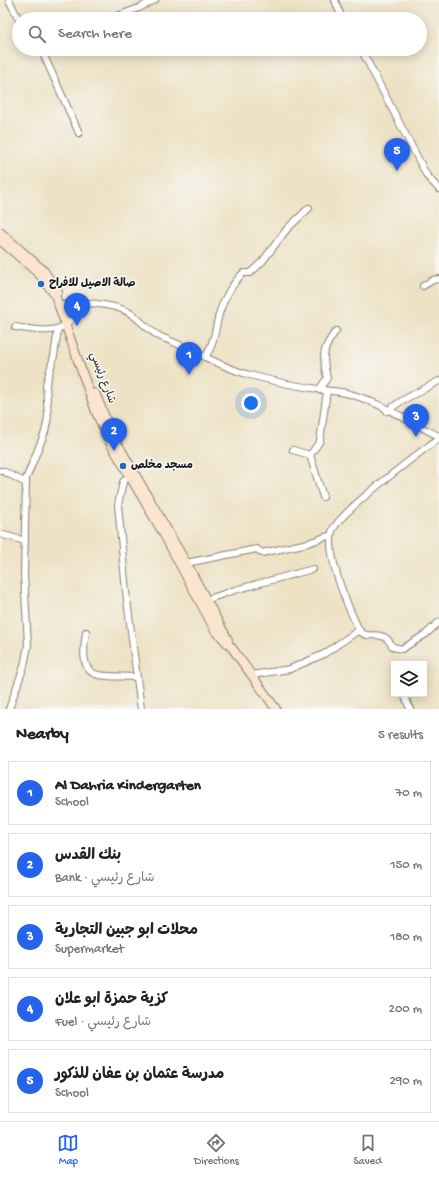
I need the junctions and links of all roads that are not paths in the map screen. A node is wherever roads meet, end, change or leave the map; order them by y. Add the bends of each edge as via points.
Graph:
1 (9, 0) edge
2 (155, 0) edge
3 (335, 0) edge
4 (15, 12) edge
5 (128, 12) edge
6 (339, 12) edge
7 (44, 56) edge
8 (365, 56) edge
9 (79, 133) dead end
10 (439, 189) edge
11 (309, 208) dead end
12 (0, 232) edge
13 (0, 240) edge
14 (439, 279) edge
15 (423, 286) dead end
16 (61, 306) junction
17 (68, 323) junction
18 (15, 327) dead end
19 (58, 330) junction
20 (336, 331) dead end
21 (206, 356) junction
22 (439, 381) edge
23 (320, 390) junction
24 (327, 391) junction
25 (387, 410) junction
26 (439, 437) edge
27 (293, 450) dead end
28 (310, 455) junction
29 (0, 471) edge
30 (131, 473) junction
31 (26, 483) junction
32 (322, 497) dead end
33 (0, 534) edge
34 (331, 535) junction
35 (25, 541) junction
36 (186, 563) junction
37 (313, 569) dead end
38 (203, 601) junction
39 (439, 622) edge
40 (359, 630) junction
41 (86, 632) dead end
42 (251, 675) junction
43 (136, 677) junction
44 (405, 697) edge
45 (10, 709) edge
46 (141, 709) edge
47 (276, 709) edge
48 (410, 709) edge

1 - 4 street
2 - 5 street
3 - 6 street
7 - 9 street
8 - 10 street via 427,176
11 - 21 street via 287,229 262,262 250,273 243,273 237,279 220,310 212,347
12 - 16 main road, شارع رئيسي via 44,271 53,282
13 - 16 main road, شارع رئيسي via 48,284
14 - 15 street
16 - 17 main road, شارع رئيسي
16 - 21 street via 73,302 123,310 132,314 152,332
17 - 19 street
17 - 30 main road, شارع رئيسي via 96,412 108,439
18 - 19 street
19 - 31 street via 46,384 48,417 45,432
20 - 23 street via 325,345 324,367 327,378
21 - 23 street via 250,375
22 - 25 street
23 - 24 street
24 - 25 street via 361,398
24 - 28 street via 320,441
25 - 26 street
26 - 34 street via 358,502 335,525
27 - 28 street
28 - 32 street
29 - 31 street
30 - 36 main road, شارع رئيسي
30 - 38 main road, شارع رئيسي
30 - 43 street via 123,482 118,504
31 - 35 street
33 - 35 street
34 - 36 street via 262,553 257,549
34 - 40 street via 331,547 342,590
35 - 45 street via 28,645
36 - 38 main road, شارع رئيسي
37 - 38 street
38 - 42 main road, شارع رئيسي via 215,630 232,648
39 - 40 street via 426,634 400,649 393,647 384,636 367,636
40 - 42 street via 324,654 290,670
41 - 43 street via 84,649 90,672 96,675
42 - 47 main road, شارع رئيسي
43 - 46 street
44 - 48 street

